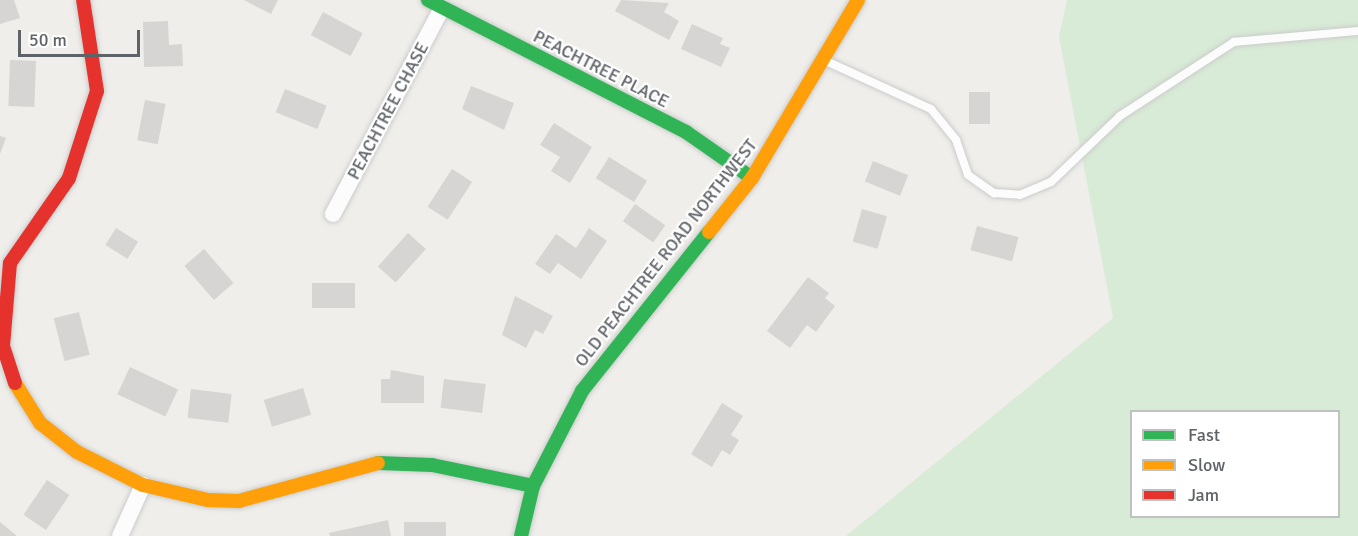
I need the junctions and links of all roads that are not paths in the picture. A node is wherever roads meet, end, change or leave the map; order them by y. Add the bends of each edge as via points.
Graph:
1 (84, 0) edge
2 (858, 0) edge
3 (435, 4) edge
4 (1358, 31) edge
5 (825, 61) junction
6 (752, 178) junction
7 (333, 214) dead end
8 (2, 346) edge
9 (143, 485) junction
10 (533, 486) junction
11 (120, 536) edge
12 (521, 536) edge

1 - 8 street via 97,91 69,178 10,263 3,300
2 - 5 street, OLD PEACHTREE ROAD NORTHWEST
3 - 6 street, PEACHTREE PLACE via 686,132
3 - 7 street, PEACHTREE CHASE
4 - 5 lane via 1234,42 1120,116 1051,182 1020,195 994,194 968,174 956,140 931,109
5 - 6 street, OLD PEACHTREE ROAD NORTHWEST
6 - 10 street, OLD PEACHTREE ROAD NORTHWEST via 582,391
8 - 9 street via 16,385 40,423 77,452
9 - 10 street via 239,501 364,463 432,465
9 - 11 street
10 - 12 street, OLD PEACHTREE ROAD NORTHWEST

